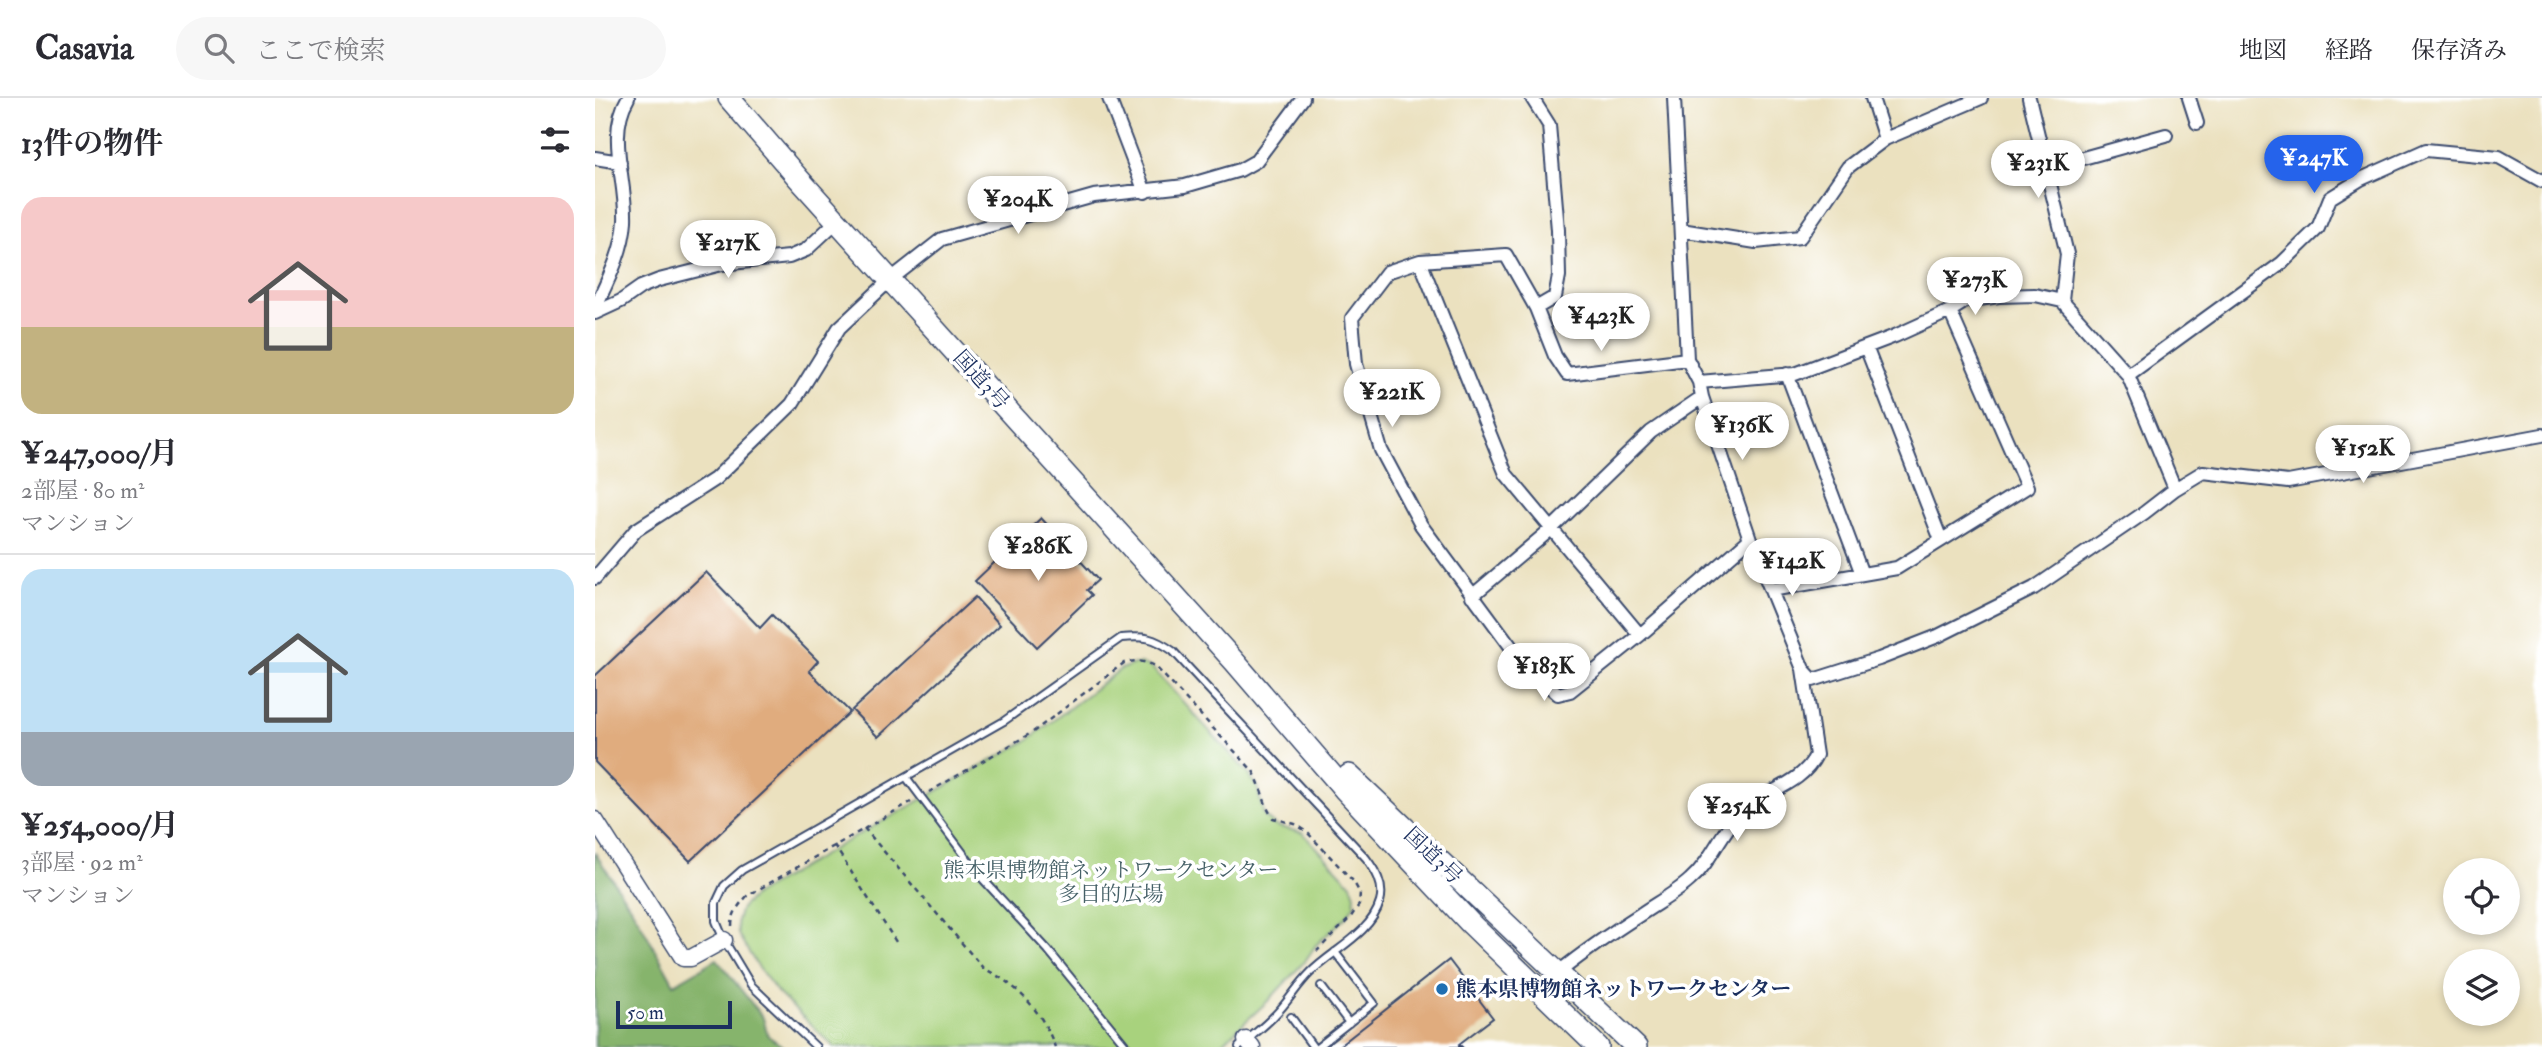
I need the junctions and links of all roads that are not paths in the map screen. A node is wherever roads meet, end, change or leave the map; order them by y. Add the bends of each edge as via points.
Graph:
1 (628, 98) edge
2 (729, 98) edge
3 (1109, 98) edge
4 (1303, 98) edge
5 (1532, 98) edge
6 (1674, 98) edge
7 (1872, 98) edge
8 (1981, 98) edge
9 (2029, 98) edge
10 (2189, 98) edge
11 (2197, 123) dead end
12 (2166, 135) dead end
13 (1885, 139) junction
14 (595, 158) edge
15 (620, 162) junction
16 (2047, 168) junction
17 (2542, 181) edge
18 (1145, 192) junction
19 (837, 221) junction
20 (1681, 230) junction
21 (1420, 261) junction
22 (891, 279) junction
23 (2062, 301) junction
24 (1536, 308) junction
25 (595, 310) edge
26 (1950, 311) junction
27 (1866, 347) junction
28 (1687, 359) junction
29 (1787, 374) junction
30 (2129, 375) junction
31 (1699, 382) junction
32 (1702, 397) junction
33 (2542, 435) edge
34 (2175, 489) junction
35 (1550, 530) junction
36 (1751, 539) junction
37 (1941, 540) junction
38 (1861, 574) junction
39 (595, 578) edge
40 (1771, 590) junction
41 (1472, 596) junction
42 (1640, 635) junction
43 (1234, 661) junction
44 (1803, 669) junction
45 (907, 777) junction
46 (595, 820) edge
47 (728, 936) junction
48 (1335, 952) junction
49 (1559, 972) junction
50 (1321, 986) dead end
51 (1291, 1017) dead end
52 (1349, 1023) junction
53 (1246, 1045) edge
54 (816, 1047) edge
55 (1127, 1047) edge
56 (1316, 1047) edge
57 (1598, 1047) edge
58 (1636, 1047) edge

1 - 15 street via 618,123
2 - 19 highway, 国道3号
3 - 18 street
4 - 18 street via 1256,161 1185,186
5 - 24 street via 1549,125 1559,265 1555,298
6 - 20 street
7 - 13 street
8 - 13 street
9 - 16 street
10 - 11 street
12 - 16 street
13 - 20 street via 1848,167 1800,237 1756,242
14 - 15 street
15 - 25 street via 625,195 623,242
16 - 23 street via 2067,254
17 - 30 street via 2500,158 2426,150 2361,179 2330,198 2318,228 2282,263
18 - 22 street via 1084,199 942,239
19 - 22 highway, 国道3号
19 - 25 street via 806,250 789,257 722,264 659,280
20 - 28 street
21 - 24 street via 1506,255
21 - 35 street via 1506,474
21 - 41 street via 1387,272 1352,318 1356,364 1381,450 1421,525
22 - 39 street via 839,328 792,404 715,479 636,530
22 - 43 highway, 国道3号
23 - 26 street via 2035,295 1999,296 1966,301
23 - 30 street
24 - 28 street via 1567,374
26 - 27 street
26 - 37 street via 2027,487
27 - 29 street
27 - 37 street
28 - 31 street
29 - 31 street
29 - 38 street
30 - 34 street
31 - 32 street
32 - 35 street via 1651,432
32 - 36 street
33 - 34 street via 2288,482 2203,472
34 - 44 street via 2034,589 1938,636 1813,680
35 - 41 street
35 - 42 street
36 - 40 street
36 - 42 street
37 - 38 street via 1897,568
38 - 40 street
40 - 44 street
41 - 42 street via 1523,663 1558,694 1570,691
43 - 49 highway, 国道3号
43 - 57 highway, 国道3号 via 1416,866
44 - 49 street via 1816,755 1810,767 1746,808 1689,881
45 - 47 lane via 742,870 724,886 716,903 716,921
45 - 48 lane via 1016,713 1121,638 1156,639 1173,651 1375,870 1381,883 1375,913
45 - 55 lane via 981,877
46 - 47 street via 683,958 691,958
47 - 54 lane via 751,985
48 - 52 lane via 1374,1003
48 - 53 lane via 1310,973
49 - 58 highway, 国道3号
50 - 52 lane
51 - 56 lane
52 - 56 lane

